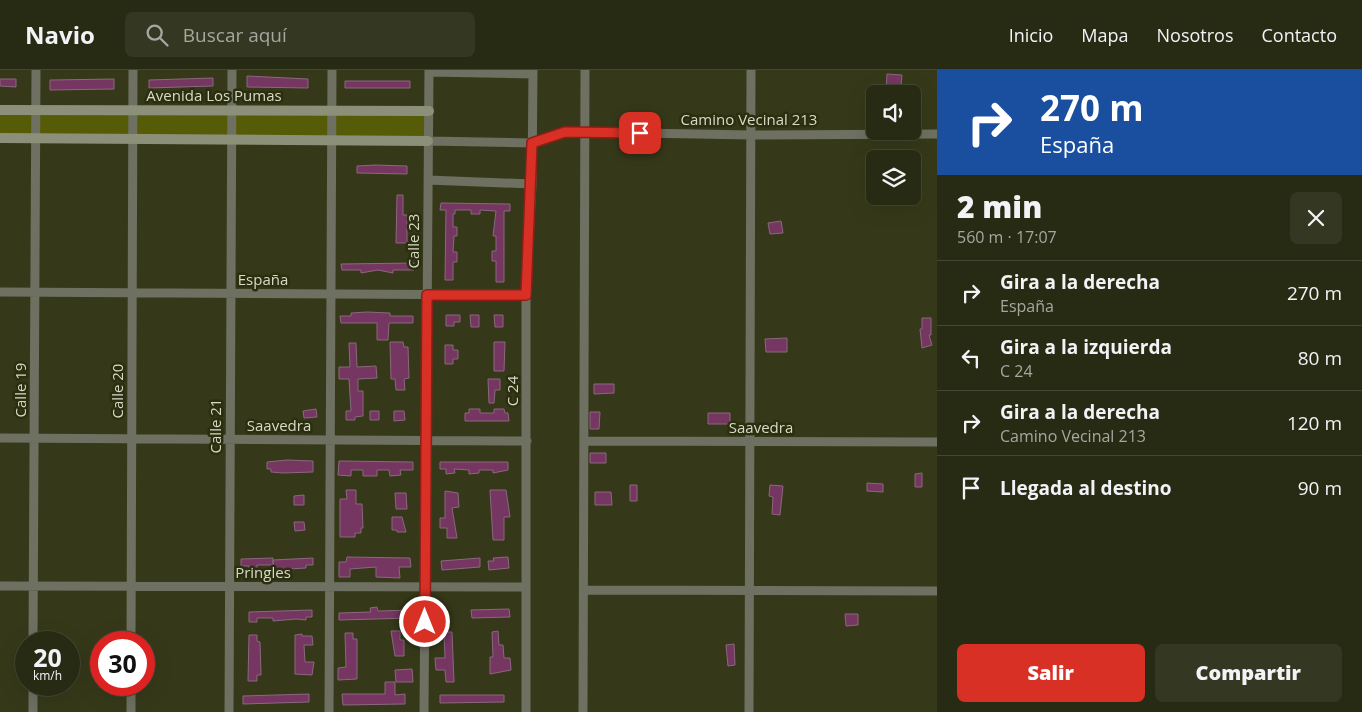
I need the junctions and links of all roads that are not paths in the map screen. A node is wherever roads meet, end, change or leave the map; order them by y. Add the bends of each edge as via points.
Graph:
1 (36, 70) edge
2 (133, 70) edge
3 (232, 70) edge
4 (332, 70) edge
5 (585, 70) edge
6 (751, 70) edge
7 (429, 71) edge
8 (533, 72) edge
9 (0, 110) edge
10 (36, 110) junction
11 (132, 110) junction
12 (232, 111) junction
13 (332, 111) junction
14 (429, 111) junction
15 (584, 132) junction
16 (937, 134) edge
17 (751, 135) junction
18 (0, 138) edge
19 (36, 138) junction
20 (133, 139) junction
21 (232, 140) junction
22 (332, 140) junction
23 (428, 141) junction
24 (532, 143) junction
25 (428, 180) junction
26 (532, 184) junction
27 (0, 292) edge
28 (35, 292) junction
29 (132, 293) junction
30 (231, 294) junction
31 (331, 294) junction
32 (427, 295) junction
33 (526, 295) junction
34 (0, 438) edge
35 (35, 438) junction
36 (132, 438) junction
37 (230, 439) junction
38 (330, 440) junction
39 (426, 440) junction
40 (527, 441) junction
41 (584, 441) junction
42 (751, 442) junction
43 (937, 442) edge
44 (0, 586) edge
45 (34, 586) junction
46 (131, 586) junction
47 (229, 586) junction
48 (329, 586) junction
49 (425, 587) junction
50 (526, 587) junction
51 (750, 589) junction
52 (584, 590) junction
53 (937, 591) edge
54 (33, 631) edge
55 (131, 631) edge
56 (33, 696) edge
57 (131, 696) edge
58 (32, 712) edge
59 (131, 712) edge
60 (228, 712) edge
61 (329, 712) edge
62 (424, 712) edge
63 (526, 712) edge
64 (583, 712) edge
65 (749, 712) edge

1 - 10 street
2 - 11 street
3 - 12 street
4 - 13 street
5 - 15 street
6 - 17 street
7 - 8 street
7 - 14 street, Calle 23
8 - 24 street, C 24
9 - 10 main road, Avenida Los Pumas
10 - 11 main road, Avenida Los Pumas
10 - 19 street, Calle 19
11 - 12 main road, Avenida Los Pumas
11 - 20 street, Calle 20
12 - 13 main road, Avenida Los Pumas
12 - 21 street, Calle 21
13 - 14 main road, Avenida Los Pumas
13 - 22 street
14 - 23 street, Calle 23
15 - 17 street, Camino Vecinal 213
15 - 24 street, Camino Vecinal 213 via 565,132
15 - 41 street
16 - 17 street, Camino Vecinal 213
17 - 42 street
18 - 19 main road
19 - 20 main road
19 - 28 street, Calle 19
20 - 21 main road
20 - 29 street, Calle 20
21 - 22 main road
21 - 30 street, Calle 21
22 - 23 main road
22 - 31 street
23 - 24 street, Camino Vecinal 213
23 - 25 street, Calle 23
24 - 26 street, C 24
25 - 26 street
25 - 32 street, Calle 23
26 - 33 street, C 24
27 - 28 street, España
28 - 29 street, España
28 - 35 street, Calle 19
29 - 30 street, España
29 - 36 street, Calle 20
30 - 31 street, España
30 - 37 street, Calle 21
31 - 32 street, España
31 - 38 street
32 - 33 street, España
32 - 39 street, Calle 23
33 - 40 street, C 24
34 - 35 street, Saavedra
35 - 36 street, Saavedra
35 - 45 street, Calle 19
36 - 37 street, Saavedra
36 - 46 street, Calle 20
37 - 38 street, Saavedra
37 - 47 street, Calle 21
38 - 39 street, Saavedra
38 - 48 street
39 - 40 street, Saavedra
39 - 49 street, Calle 23
40 - 50 street, C 24
41 - 42 street, Saavedra
41 - 52 street
42 - 43 street, Saavedra
42 - 51 street
44 - 45 street, Pringles
45 - 46 street, Pringles
45 - 54 street, Calle 19
46 - 47 street, Pringles
46 - 55 street, Calle 20
47 - 48 street, Pringles
47 - 60 street, Calle 21
48 - 49 street, Pringles
48 - 61 street
49 - 50 street, Pringles
49 - 62 street, Calle 23
50 - 63 street, C 24
51 - 52 street
51 - 53 street
51 - 65 street
52 - 64 street
56 - 58 street
57 - 59 street

